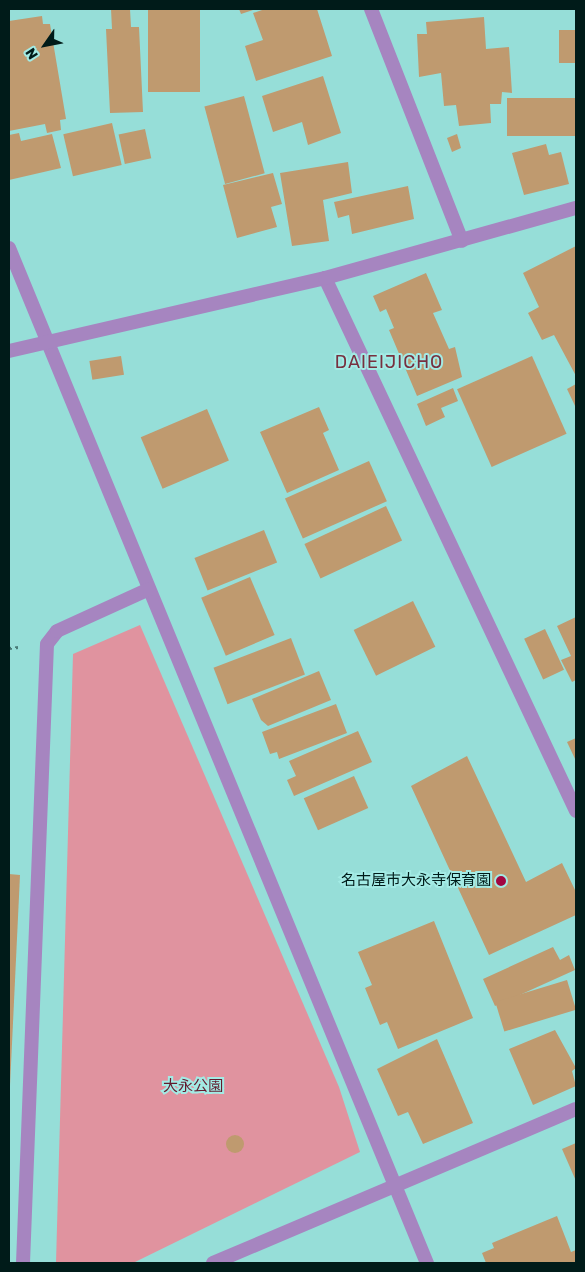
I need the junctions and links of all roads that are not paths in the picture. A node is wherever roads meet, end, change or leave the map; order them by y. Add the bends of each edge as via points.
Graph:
1 (371, 9) edge
2 (576, 208) edge
3 (462, 241) junction
4 (9, 248) edge
5 (325, 278) junction
6 (50, 343) junction
7 (9, 350) edge
8 (149, 589) junction
9 (576, 811) edge
10 (576, 1109) edge
11 (394, 1184) junction
12 (23, 1263) edge
13 (213, 1263) edge
14 (427, 1263) edge

1 - 3 street
2 - 3 street
3 - 5 street
4 - 6 street
5 - 6 street
5 - 9 street
6 - 7 street
6 - 8 street
8 - 11 street
8 - 12 street via 57,631 47,644
10 - 11 street
11 - 13 street
11 - 14 street

